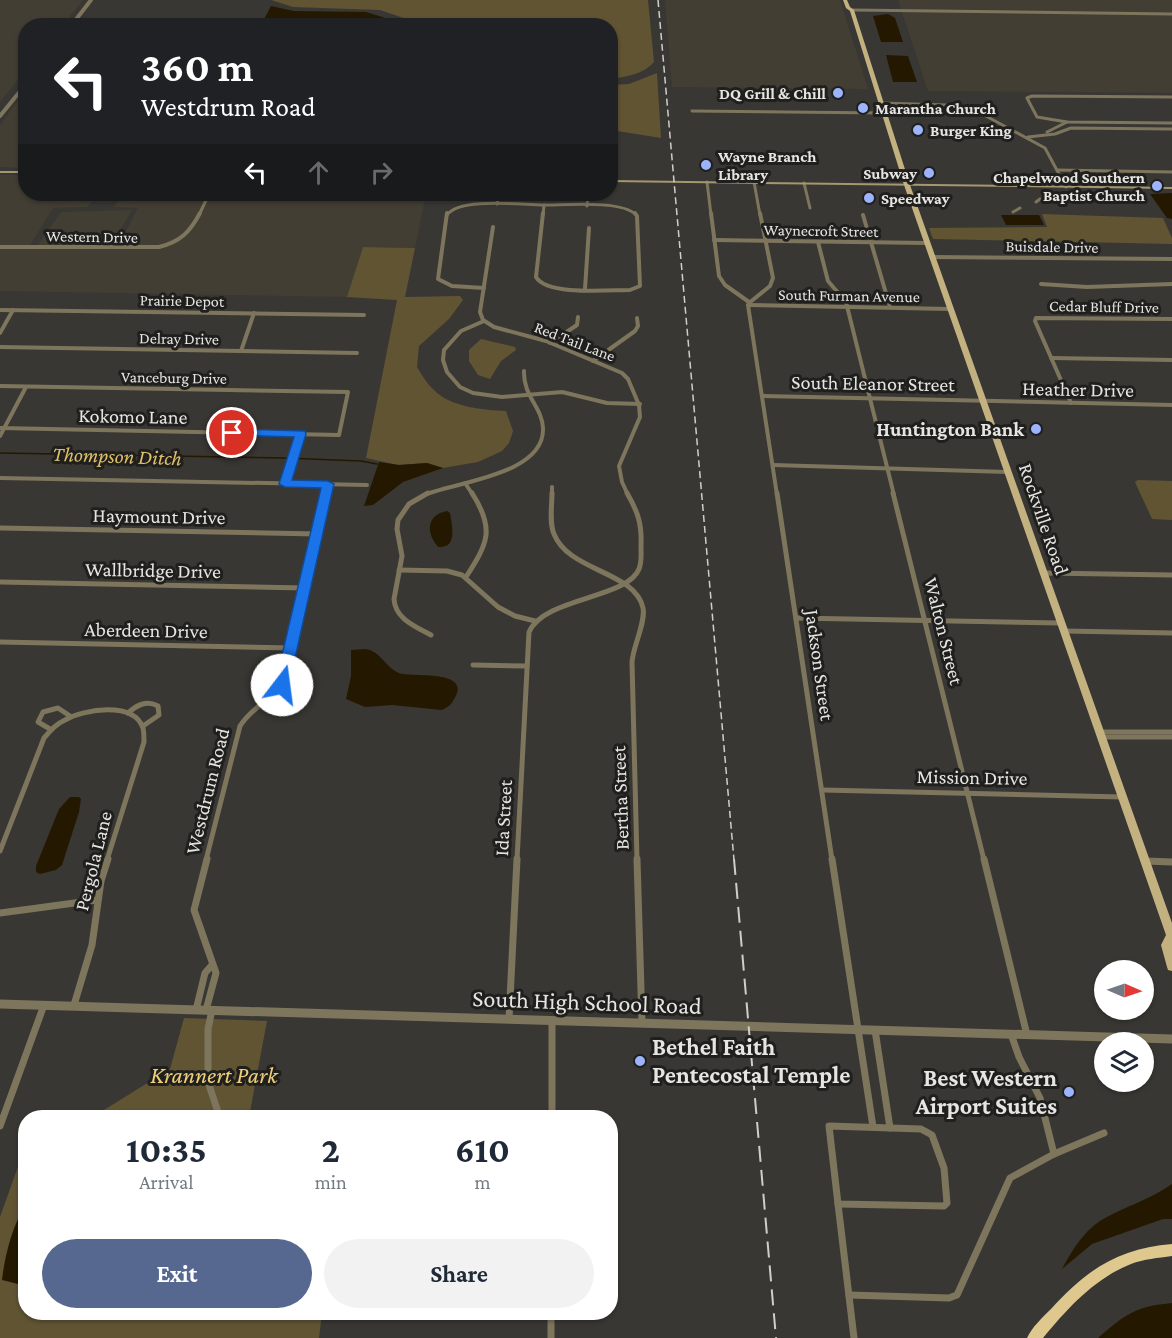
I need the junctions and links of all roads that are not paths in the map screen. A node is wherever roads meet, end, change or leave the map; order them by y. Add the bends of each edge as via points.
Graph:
1 (91, 0) edge
2 (845, 0) edge
3 (851, 0) edge
4 (852, 10) junction
5 (1172, 14) edge
6 (77, 18) edge
7 (18, 94) edge
8 (1172, 97) edge
9 (881, 103) junction
10 (692, 111) dead end
11 (884, 113) junction
12 (0, 116) edge
13 (1067, 122) junction
14 (1172, 123) edge
15 (1172, 129) edge
16 (1028, 137) junction
17 (1057, 170) junction
18 (0, 172) edge
19 (18, 172) edge
20 (1172, 172) edge
21 (618, 181) edge
22 (707, 182) junction
23 (754, 182) junction
24 (804, 183) junction
25 (907, 185) junction
26 (1066, 187) junction
27 (1172, 188) edge
28 (206, 201) edge
29 (498, 201) edge
30 (587, 201) edge
31 (497, 204) junction
32 (544, 205) junction
33 (587, 206) junction
34 (810, 208) dead end
35 (1020, 208) dead end
36 (631, 209) joint
37 (449, 210) joint
38 (1012, 212) dead end
39 (863, 215) dead end
40 (493, 227) dead end
41 (589, 228) dead end
42 (714, 240) junction
43 (766, 241) junction
44 (819, 242) junction
45 (871, 242) junction
46 (927, 243) junction
47 (0, 247) edge
48 (932, 256) junction
49 (1172, 259) edge
50 (1041, 284) dead end
51 (1172, 284) edge
52 (484, 288) junction
53 (585, 289) junction
54 (749, 303) junction
55 (847, 306) junction
56 (890, 307) junction
57 (950, 309) junction
58 (0, 310) edge
59 (13, 310) junction
60 (254, 313) junction
61 (364, 315) dead end
62 (578, 317) dead end
63 (637, 318) dead end
64 (1172, 319) edge
65 (484, 321) junction
66 (0, 333) edge
67 (550, 343) junction
68 (0, 347) edge
69 (241, 351) junction
70 (357, 353) dead end
71 (1051, 358) junction
72 (1172, 360) edge
73 (593, 361) junction
74 (525, 371) dead end
75 (0, 386) edge
76 (26, 387) junction
77 (527, 395) junction
78 (763, 396) junction
79 (869, 398) junction
80 (983, 401) junction
81 (640, 404) junction
82 (1071, 404) junction
83 (1172, 405) edge
84 (2, 428) edge
85 (301, 434) junction
86 (0, 436) edge
87 (773, 465) junction
88 (887, 468) junction
89 (1008, 472) junction
90 (0, 478) edge
91 (465, 483) junction
92 (285, 484) junction
93 (328, 484) junction
94 (367, 485) dead end
95 (552, 488) dead end
96 (0, 528) edge
97 (317, 534) junction
98 (642, 535) joint
99 (399, 570) junction
100 (1043, 573) junction
101 (1172, 575) edge
102 (466, 577) junction
103 (0, 582) edge
104 (621, 583) junction
105 (305, 588) junction
106 (796, 618) junction
107 (535, 621) junction
108 (924, 621) junction
109 (1062, 627) junction
110 (1172, 633) edge
111 (431, 635) dead end
112 (0, 642) edge
113 (291, 648) junction
114 (473, 665) dead end
115 (527, 666) junction
116 (128, 713) junction
117 (70, 716) junction
118 (143, 726) junction
119 (50, 729) junction
120 (1172, 732) edge
121 (1100, 734) junction
122 (1172, 737) edge
123 (822, 790) junction
124 (967, 794) junction
125 (1122, 797) junction
126 (0, 851) edge
127 (1144, 861) junction
128 (1172, 862) edge
129 (98, 900) junction
130 (0, 913) edge
131 (1171, 937) edge
132 (212, 965) junction
133 (1172, 967) edge
134 (0, 1004) edge
135 (44, 1005) junction
136 (74, 1005) junction
137 (196, 1010) junction
138 (209, 1010) junction
139 (509, 1019) junction
140 (552, 1021) junction
141 (642, 1023) junction
142 (857, 1030) junction
143 (875, 1030) junction
144 (1011, 1034) junction
145 (1026, 1035) junction
146 (1172, 1039) edge
147 (217, 1110) edge
148 (552, 1110) edge
149 (0, 1126) edge
150 (873, 1127) junction
151 (890, 1128) junction
152 (1104, 1133) dead end
153 (1054, 1154) junction
154 (836, 1204) junction
155 (1172, 1250) edge
156 (849, 1295) junction
157 (551, 1320) edge
158 (551, 1338) edge
159 (854, 1338) edge
160 (1034, 1338) edge

1 - 6 street
2 - 4 main road, Rockville Road
3 - 4 main road, Rockville Road
4 - 5 street
4 - 9 main road, Rockville Road
7 - 12 street
8 - 13 street via 1028,97 1039,118
9 - 11 main road, Rockville Road
9 - 16 street via 966,108
10 - 11 street
11 - 25 main road, Rockville Road
13 - 14 street
13 - 16 street via 1052,131
15 - 16 street via 1071,128
16 - 17 street via 1045,148
17 - 20 street
17 - 26 street
18 - 19 main road
21 - 22 main road
22 - 23 main road
22 - 42 street
23 - 24 main road
23 - 43 street
24 - 25 main road
24 - 34 street
25 - 26 main road
25 - 46 main road, Rockville Road
26 - 27 main road
28 - 47 street, Western Drive via 190,233 164,247
29 - 31 street
30 - 33 street
31 - 32 street
31 - 37 street via 465,204
32 - 33 street
32 - 53 street via 536,278 554,288
33 - 36 street
35 - 38 street
36 - 53 street via 637,216 641,284 638,288
37 - 52 street via 437,276 444,284
39 - 45 street
40 - 52 street
41 - 53 street
42 - 43 street, Waynecroft Street
42 - 54 street via 720,279
43 - 44 street, Waynecroft Street
43 - 54 street via 772,282
44 - 45 street, Waynecroft Street
44 - 55 street, Walton Street via 828,281
45 - 46 street, Waynecroft Street
45 - 56 street
46 - 48 main road, Rockville Road
48 - 49 street, Buisdale Drive
48 - 57 main road, Rockville Road
50 - 51 street
52 - 65 street via 480,312
54 - 55 street, South Furman Avenue
54 - 78 street, Jackson Street
55 - 56 street, South Furman Avenue
55 - 79 street, Walton Street
56 - 57 street, South Furman Avenue
57 - 80 main road, Rockville Road
58 - 59 street, Prairie Depot
59 - 60 street, Prairie Depot
59 - 66 street
60 - 61 street, Prairie Depot
60 - 69 street
62 - 67 street via 576,326
63 - 73 street via 635,331
64 - 71 street, Cedar Bluff Drive via 1036,318
65 - 67 street, Red Tail Lane via 500,330
65 - 77 street via 466,328 447,344 442,356 445,370 458,385 476,394 500,398
67 - 73 street, Red Tail Lane
68 - 69 street, Delray Drive
69 - 70 street, Delray Drive
71 - 72 street
71 - 82 street
73 - 81 street, Red Tail Lane via 626,376
74 - 77 street via 523,384
75 - 76 street, Vanceburg Drive
76 - 84 street
76 - 85 street, Vanceburg Drive via 348,392 339,435
77 - 81 street via 561,392 611,404
77 - 91 street via 542,422 542,437 535,450 507,470
78 - 79 street, South Eleanor Street
78 - 87 street, Jackson Street
79 - 80 street, South Eleanor Street
79 - 88 street, Walton Street
80 - 82 street, Heather Drive
80 - 89 main road, Rockville Road
81 - 98 street via 638,427 621,458 619,471 640,519
82 - 83 street, Heather Drive
84 - 85 street, Kokomo Lane
84 - 86 street
85 - 92 street
87 - 88 street
87 - 106 street, Jackson Street
88 - 89 street
88 - 108 street, Walton Street
89 - 100 main road, Rockville Road
90 - 92 street
91 - 99 street via 424,495 402,512 397,525 402,554
91 - 102 street via 486,515 489,531 484,549
92 - 93 street
93 - 94 street
93 - 97 street, Westdrum Road
95 - 104 street via 552,529 558,543 573,557
96 - 97 street, Haymount Drive
97 - 105 street, Westdrum Road
98 - 104 street via 639,568 633,577
99 - 102 street via 447,571
99 - 111 street via 394,597 397,611 406,622
100 - 101 street
100 - 109 main road, Rockville Road
102 - 107 street via 498,607
103 - 105 street, Wallbridge Drive
104 - 107 street
104 - 141 street, Bertha Street via 638,596 644,609 632,665
105 - 113 street, Westdrum Road
106 - 108 street
106 - 123 street, Jackson Street
107 - 115 street, Ida Street via 529,633
108 - 109 street
108 - 124 street, Walton Street
109 - 110 street
109 - 121 main road, Rockville Road
112 - 113 street, Aberdeen Drive
113 - 132 street, Westdrum Road via 281,687 248,714 240,726 198,890 194,910
114 - 115 street
115 - 139 street, Ida Street
116 - 117 street, Pergola Lane via 105,710
116 - 118 street
116 - 118 street, Pergola Lane via 143,704 158,706 159,716
117 - 119 street
117 - 119 street via 58,707 43,712 38,722
118 - 129 street, Pergola Lane via 144,742
119 - 126 street
120 - 121 street
121 - 122 street
121 - 125 main road, Rockville Road
123 - 124 street, Mission Drive
123 - 142 street, Jackson Street
124 - 125 street, Mission Drive
124 - 145 street, Walton Street
125 - 127 main road, Rockville Road
127 - 128 street
127 - 131 main road, Rockville Road
129 - 130 street
129 - 136 street, Pergola Lane via 92,945
131 - 133 main road, Rockville Road via 1166,945
132 - 137 street
132 - 138 street via 216,973
134 - 135 street, South High School Road
135 - 136 street, South High School Road
135 - 149 street
136 - 137 street, South High School Road
137 - 138 street, South High School Road
138 - 139 street, South High School Road
138 - 147 street via 208,1082
139 - 140 street, South High School Road
140 - 141 street, South High School Road
140 - 148 street
141 - 142 street, South High School Road
142 - 143 street, South High School Road
142 - 150 street, Jackson Street
143 - 144 street, South High School Road
143 - 151 street
144 - 145 street, South High School Road
144 - 153 street via 1040,1098
145 - 146 street, South High School Road
150 - 151 street
150 - 154 street via 829,1126
151 - 154 street via 922,1129 932,1135 943,1165 947,1203
152 - 153 street
153 - 156 street via 1007,1181 960,1292 954,1297
154 - 156 street
155 - 160 highway via 1141,1255 1100,1274 1064,1302
156 - 159 street
157 - 158 street

